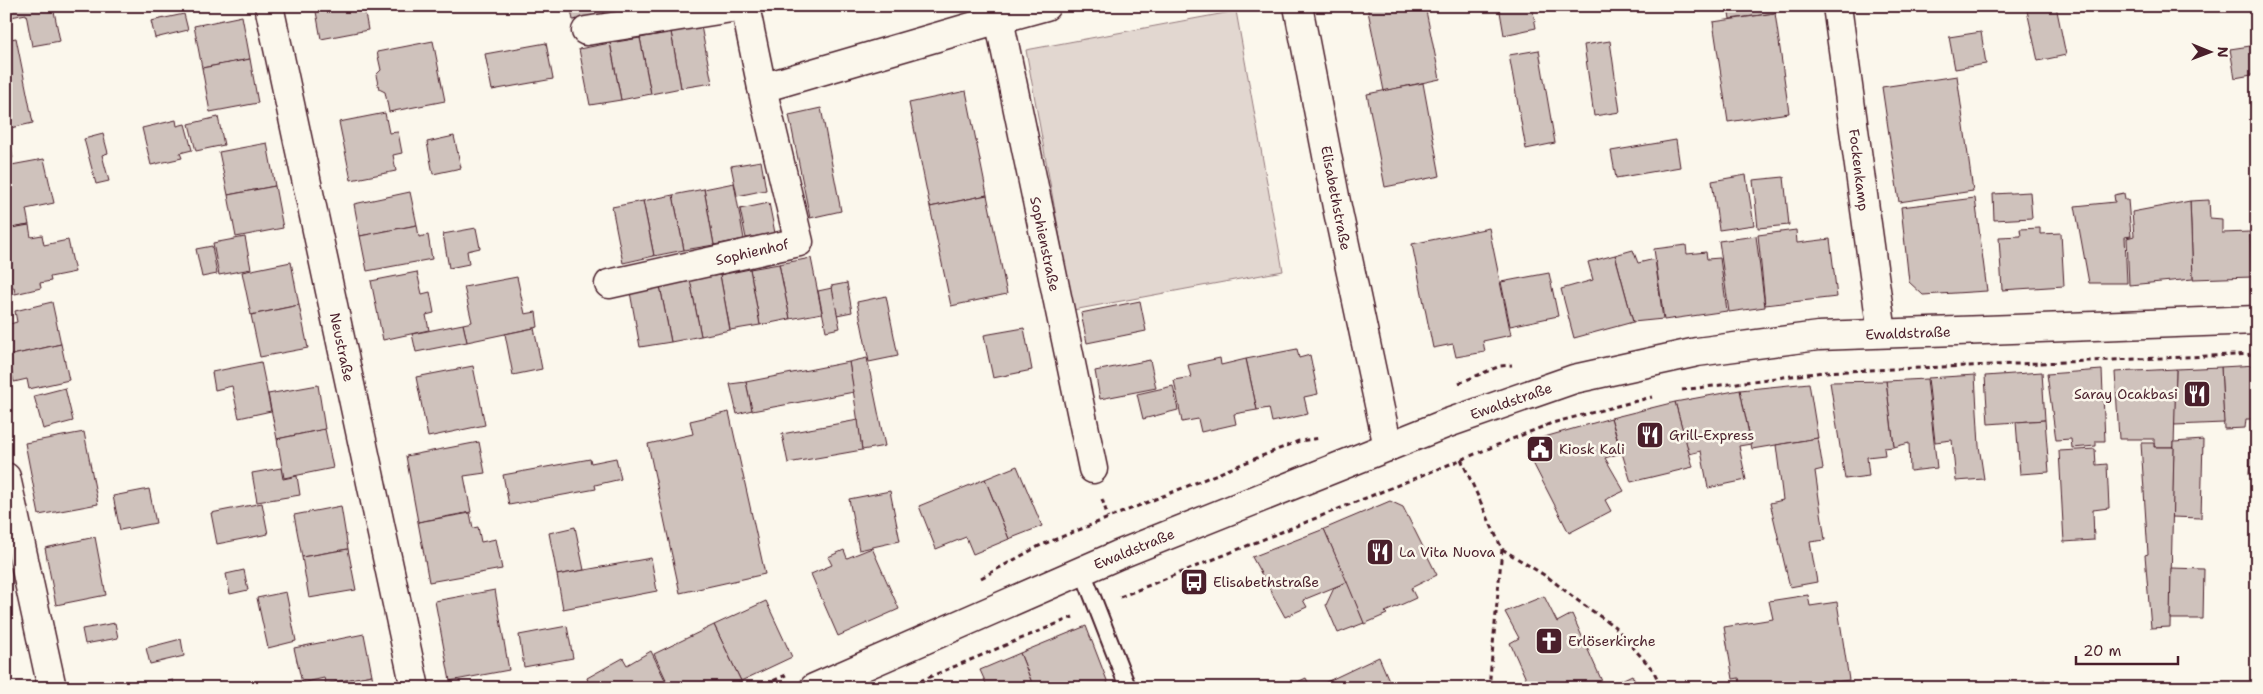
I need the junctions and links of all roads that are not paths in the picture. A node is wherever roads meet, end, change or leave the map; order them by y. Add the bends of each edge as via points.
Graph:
1 (269, 6) edge
2 (744, 6) edge
3 (1046, 6) edge
4 (1298, 6) edge
5 (1837, 6) edge
6 (998, 12) edge
7 (586, 31) dead end
8 (762, 88) junction
9 (609, 284) dead end
10 (2257, 320) edge
11 (1882, 333) junction
12 (1388, 447) junction
13 (1093, 469) dead end
14 (6, 476) edge
15 (1082, 570) junction
16 (52, 688) edge
17 (416, 688) edge
18 (814, 688) edge
19 (1128, 688) edge

1 - 17 street, Neustraße
2 - 7 street, Sophienhof
2 - 8 street, Sophienhof
3 - 6 street
4 - 12 street, Elisabethstraße
5 - 11 street, Fockenkamp
6 - 8 street
6 - 13 street, Sophienstraße
8 - 9 street, Sophienhof via 799,242
10 - 11 street, Ewaldstraße
11 - 12 street, Ewaldstraße via 1818,336 1706,351 1574,379
12 - 15 street, Ewaldstraße
14 - 16 street
15 - 18 street, Ewaldstraße
15 - 19 lane

